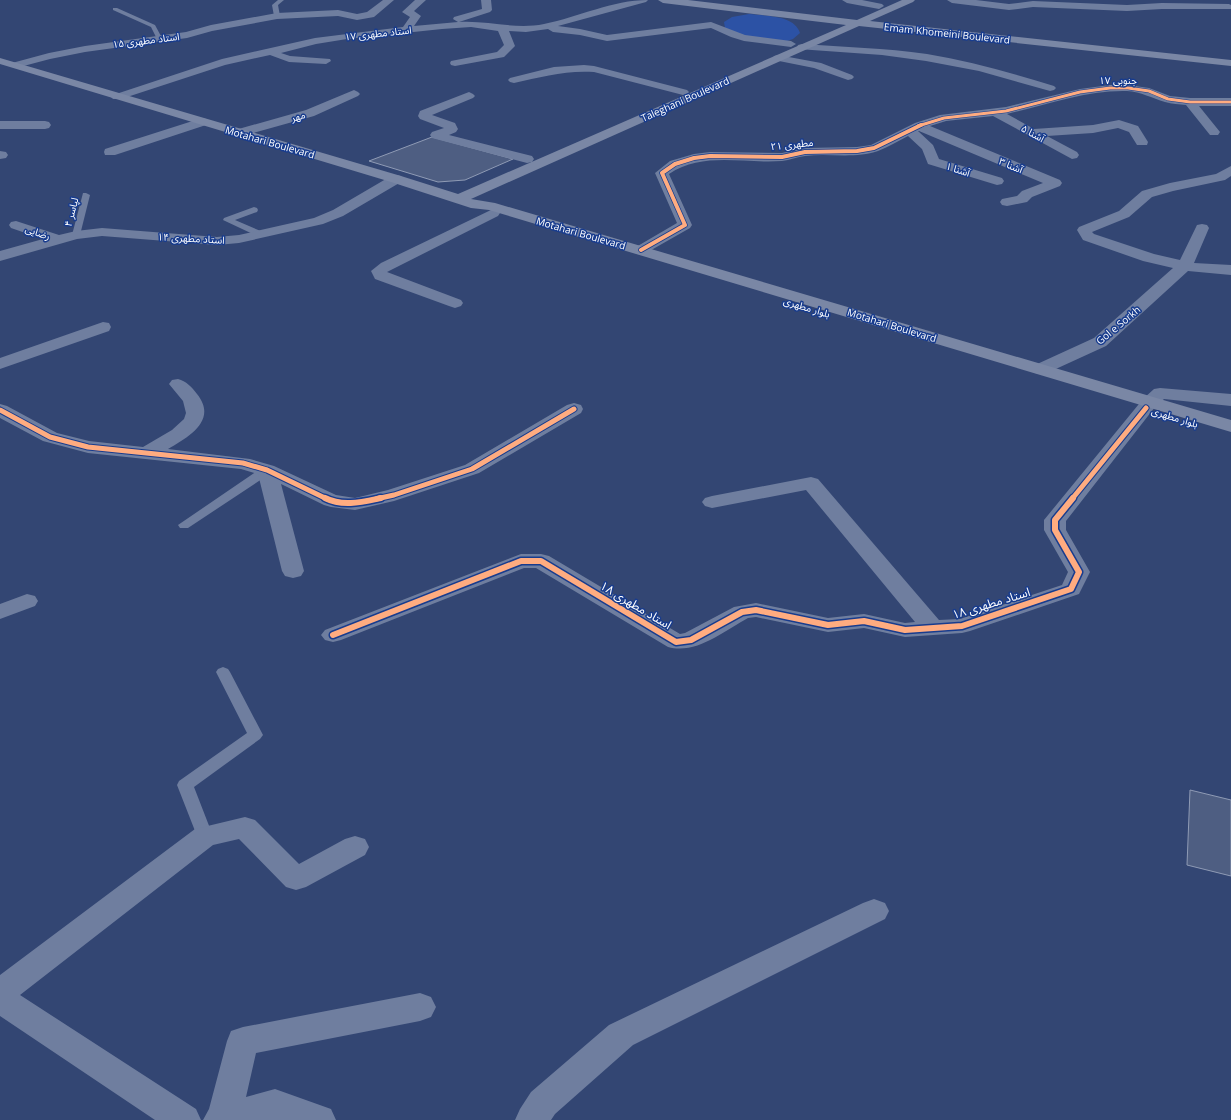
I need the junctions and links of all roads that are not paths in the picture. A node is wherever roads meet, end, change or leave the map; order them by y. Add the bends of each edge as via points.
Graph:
1 (281, 0) edge
2 (389, 0) edge
3 (421, 0) edge
4 (486, 0) edge
5 (643, 0) edge
6 (663, 0) edge
7 (698, 0) edge
8 (847, 0) edge
9 (910, 0) edge
10 (952, 0) edge
11 (883, 6) edge
12 (1229, 7) dead end
13 (115, 9) dead end
14 (780, 14) junction
15 (276, 16) junction
16 (853, 18) junction
17 (442, 26) junction
18 (922, 26) junction
19 (502, 28) junction
20 (535, 28) junction
21 (406, 30) junction
22 (812, 35) junction
23 (159, 38) junction
24 (272, 40) dead end
25 (1043, 41) junction
26 (797, 46) junction
27 (281, 50) junction
28 (269, 52) junction
29 (778, 58) junction
30 (1231, 58) edge
31 (940, 60) junction
32 (0, 61) edge
33 (326, 61) dead end
34 (455, 62) dead end
35 (1231, 63) edge
36 (16, 65) junction
37 (739, 67) junction
38 (920, 69) dead end
39 (752, 70) junction
40 (848, 77) dead end
41 (514, 80) dead end
42 (1050, 88) dead end
43 (683, 92) junction
44 (354, 94) dead end
45 (469, 96) dead end
46 (117, 97) junction
47 (1190, 102) junction
48 (1231, 102) edge
49 (961, 103) dead end
50 (996, 112) junction
51 (202, 122) junction
52 (0, 124) edge
53 (45, 125) dead end
54 (914, 128) junction
55 (1214, 132) dead end
56 (239, 133) junction
57 (1032, 133) junction
58 (1142, 142) dead end
59 (110, 152) dead end
60 (1072, 155) dead end
61 (527, 159) junction
62 (1231, 170) edge
63 (396, 179) junction
64 (997, 181) dead end
65 (443, 194) junction
66 (86, 195) dead end
67 (460, 199) junction
68 (1007, 202) dead end
69 (476, 205) junction
70 (254, 210) dead end
71 (493, 213) junction
72 (540, 224) junction
73 (16, 225) dead end
74 (1202, 228) dead end
75 (260, 234) junction
76 (76, 235) junction
77 (59, 240) junction
78 (641, 250) junction
79 (0, 256) edge
80 (1186, 266) junction
81 (1231, 270) edge
82 (455, 303) dead end
83 (103, 327) dead end
84 (0, 364) edge
85 (1041, 369) junction
86 (178, 384) dead end
87 (1231, 400) edge
88 (1148, 406) junction
89 (574, 409) dead end
90 (0, 410) edge
91 (1231, 426) edge
92 (1231, 434) edge
93 (146, 453) junction
94 (267, 470) junction
95 (712, 502) dead end
96 (184, 525) dead end
97 (293, 571) dead end
98 (27, 601) dead end
99 (0, 612) edge
100 (933, 628) junction
101 (333, 635) dead end
102 (223, 672) dead end
103 (205, 836) junction
104 (355, 846) dead end
105 (874, 910) dead end
106 (0, 992) edge
107 (0, 999) edge
108 (420, 1007) dead end
109 (184, 1120) edge
110 (222, 1120) edge
111 (319, 1120) edge
112 (532, 1120) edge

1 - 15 lane via 275,5
2 - 15 street, استاد مطهری ۱۵ via 370,15 358,17 338,13
3 - 21 street via 407,12 416,16
4 - 17 street via 488,10
5 - 20 street, استاد مطهری ۱۷
6 - 14 main road, Emam Khomeini Boulevard
7 - 16 main road
8 - 11 street
9 - 11 main road, Taleghani Boulevard
10 - 12 street via 1009,7 1033,4 1127,8
11 - 16 main road
11 - 16 main road, Taleghani Boulevard
11 - 18 main road via 896,18
13 - 23 lane via 152,26
14 - 16 main road, Emam Khomeini Boulevard
14 - 22 main road via 807,24
15 - 23 street, استاد مطهری ۱۵ via 187,35
16 - 18 main road, Emam Khomeini Boulevard
16 - 22 main road, Taleghani Boulevard
16 - 25 main road, Emam Khomeini Boulevard
16 - 26 main road, Taleghani Boulevard
17 - 19 street, استاد مطهری ۱۷ via 471,24
17 - 21 street, استاد مطهری ۱۷
18 - 25 main road, Emam Khomeini Boulevard
19 - 20 street, استاد مطهری ۱۷
19 - 34 street via 510,46 500,55
20 - 26 street via 580,32 607,38 717,26 738,36
21 - 27 street, استاد مطهری ۱۷ via 340,37
22 - 26 main road, Taleghani Boulevard
23 - 36 street, استاد مطهری ۱۵ via 85,49
24 - 27 street via 269,45
25 - 30 main road, Emam Khomeini Boulevard
25 - 35 main road, Emam Khomeini Boulevard
26 - 29 main road, Taleghani Boulevard
26 - 31 street via 906,54
26 - 37 main road, Taleghani Boulevard
27 - 28 street, استاد مطهری ۱۷
28 - 33 street via 289,59
28 - 46 street, استاد مطهری ۱۷ via 222,62
29 - 39 main road, Taleghani Boulevard
29 - 40 street via 818,65
31 - 38 street
31 - 42 street via 1005,74
32 - 36 main road, Motahari Boulevard
36 - 46 main road, Motahari Boulevard
37 - 39 main road
37 - 43 main road, Taleghani Boulevard
39 - 67 main road, Taleghani Boulevard
41 - 43 street via 581,67 594,68
43 - 61 main road, Taleghani Boulevard
44 - 56 street, مهر via 310,113
45 - 61 street via 424,114 451,126 452,129 436,135
46 - 51 main road, Motahari Boulevard
47 - 48 street, جنوبی ۱۷
47 - 50 street, جنوبی ۱۷ via 1168,99 1149,91 1110,88 1080,92
47 - 55 street
49 - 50 street, آشنا ۵
50 - 54 street, مطهری ۲۱ via 944,118
50 - 57 street, آشنا ۵
51 - 56 main road, Motahari Boulevard
51 - 59 street
52 - 53 street
54 - 64 street, آشنا ۱ via 928,148 933,161
54 - 68 street, آشنا ۳ via 1055,183 1027,194 1022,199
54 - 78 street, مطهری ۲۱ via 874,148 857,151 805,152 782,157 710,156 675,164 662,173 685,225
56 - 63 main road, Motahari Boulevard
57 - 58 street via 1093,129 1119,124 1134,129
57 - 60 street, آشنا ۵
61 - 65 main road, Taleghani Boulevard
62 - 80 street via 1220,176 1147,194 1124,214 1084,230 1088,237 1138,254
63 - 65 main road, Motahari Boulevard
63 - 75 street, استاد مطهری ۱۴ via 331,216
65 - 67 main road, Motahari Boulevard
66 - 76 lane, لپاسر ۴
67 - 69 main road, Motahari Boulevard
69 - 71 main road, بلوار مطهری
69 - 72 main road, Motahari Boulevard via 490,206
70 - 75 lane via 227,220
71 - 72 main road, بلوار مطهری
71 - 82 street via 379,271 381,276
72 - 78 main road, Motahari Boulevard
72 - 88 main road, بلوار مطهری
73 - 77 street, رضایی
74 - 80 street
75 - 76 street, استاد مطهری ۱۴ via 217,241 102,232
76 - 77 street, استاد مطهری ۱۴
77 - 79 street, استاد مطهری ۱۴
78 - 85 main road, Motahari Boulevard
80 - 81 street
80 - 85 street, Gol e Sorkh via 1100,342
83 - 84 street
85 - 88 main road, Motahari Boulevard
86 - 93 street via 195,405 196,412 182,431
87 - 88 street via 1160,393
88 - 91 main road, Motahari Boulevard
88 - 92 main road, بلوار مطهری
88 - 100 street, استاد مطهری ۱۸ via 1055,520 1055,530 1079,572 1071,589 962,626
89 - 94 street via 472,469 394,495 355,504 331,502
90 - 93 street via 50,437 88,447
93 - 94 street via 243,462
94 - 96 lane
94 - 97 street
95 - 100 street via 811,483
98 - 99 street
100 - 101 street, استاد مطهری ۱۸ via 905,630 864,621 828,625 756,610 742,612 691,640 676,642 542,561 521,561
102 - 103 lane via 255,735 185,785
103 - 104 street via 245,828 296,879
103 - 106 street
105 - 112 street via 621,1036 543,1103
107 - 109 street
108 - 110 street via 243,1041
110 - 111 street via 276,1104

